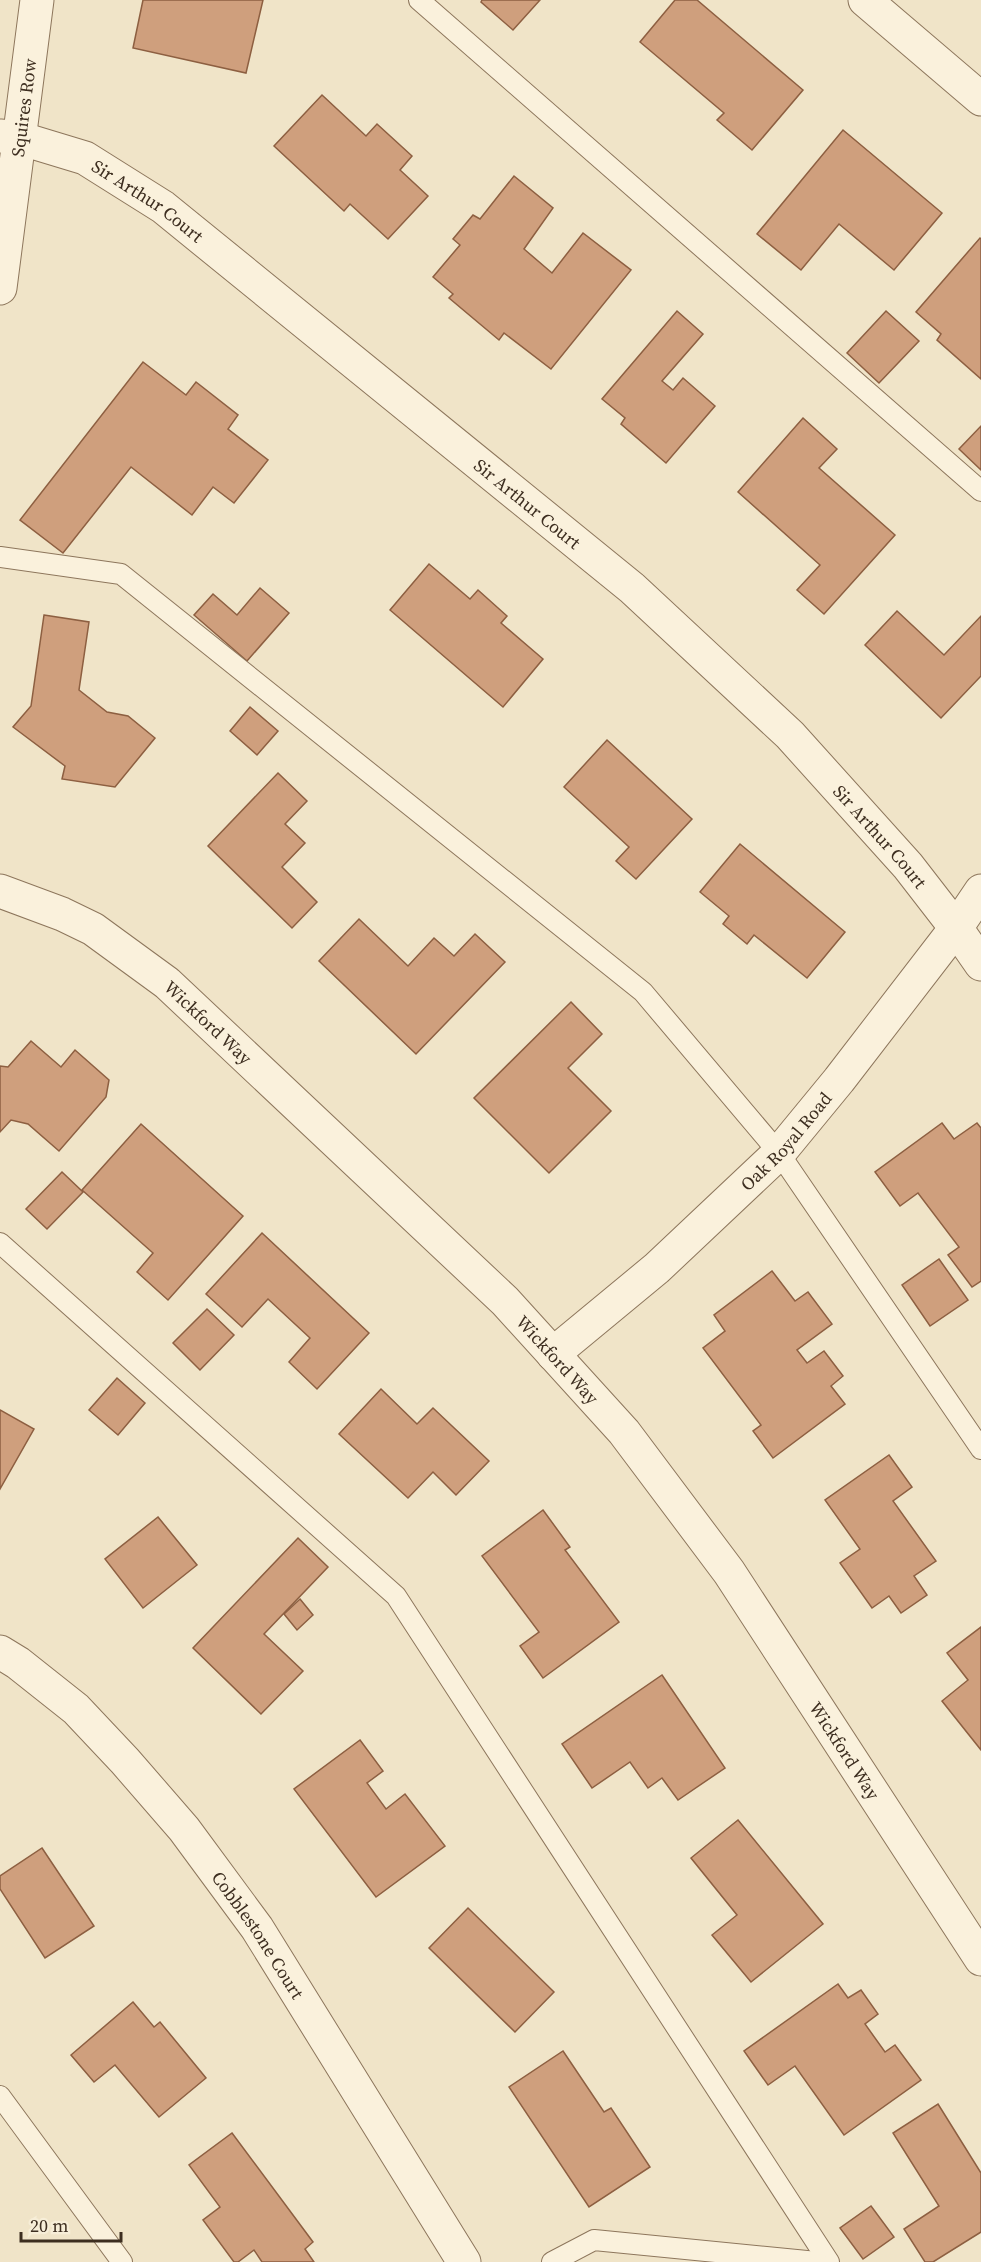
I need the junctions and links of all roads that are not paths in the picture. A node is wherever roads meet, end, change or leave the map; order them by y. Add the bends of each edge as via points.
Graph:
1 (37, 0) edge
2 (419, 0) edge
3 (865, 0) edge
4 (981, 99) edge
5 (10, 137) edge
6 (0, 288) edge
7 (981, 491) edge
8 (0, 557) edge
9 (0, 891) edge
10 (981, 891) edge
11 (956, 928) junction
12 (981, 964) edge
13 (779, 1153) junction
14 (0, 1243) edge
15 (553, 1354) junction
16 (981, 1449) edge
17 (0, 1652) edge
18 (981, 1959) edge
19 (0, 2096) edge
20 (122, 2262) edge
21 (464, 2262) edge
22 (552, 2262) edge
23 (817, 2262) edge
24 (829, 2262) edge

1 - 5 street, Squires Row
2 - 7 lane
3 - 4 street
5 - 6 street, Squires Row
5 - 11 street, Sir Arthur Court via 85,158 163,207 632,588 790,735 908,866
8 - 13 lane via 121,574 643,992
9 - 15 street, Wickford Way via 93,929 167,983 505,1301
10 - 11 street, Oak Royal Road
11 - 12 street, Sir Arthur Court
11 - 13 street, Oak Royal Road
13 - 15 street, Oak Royal Road via 657,1268
13 - 16 lane
14 - 24 lane via 396,1596
15 - 18 street, Wickford Way via 624,1432 729,1572
17 - 21 street, Cobblestone Court via 75,1709 184,1829 257,1928
19 - 20 lane
22 - 23 lane via 594,2240

